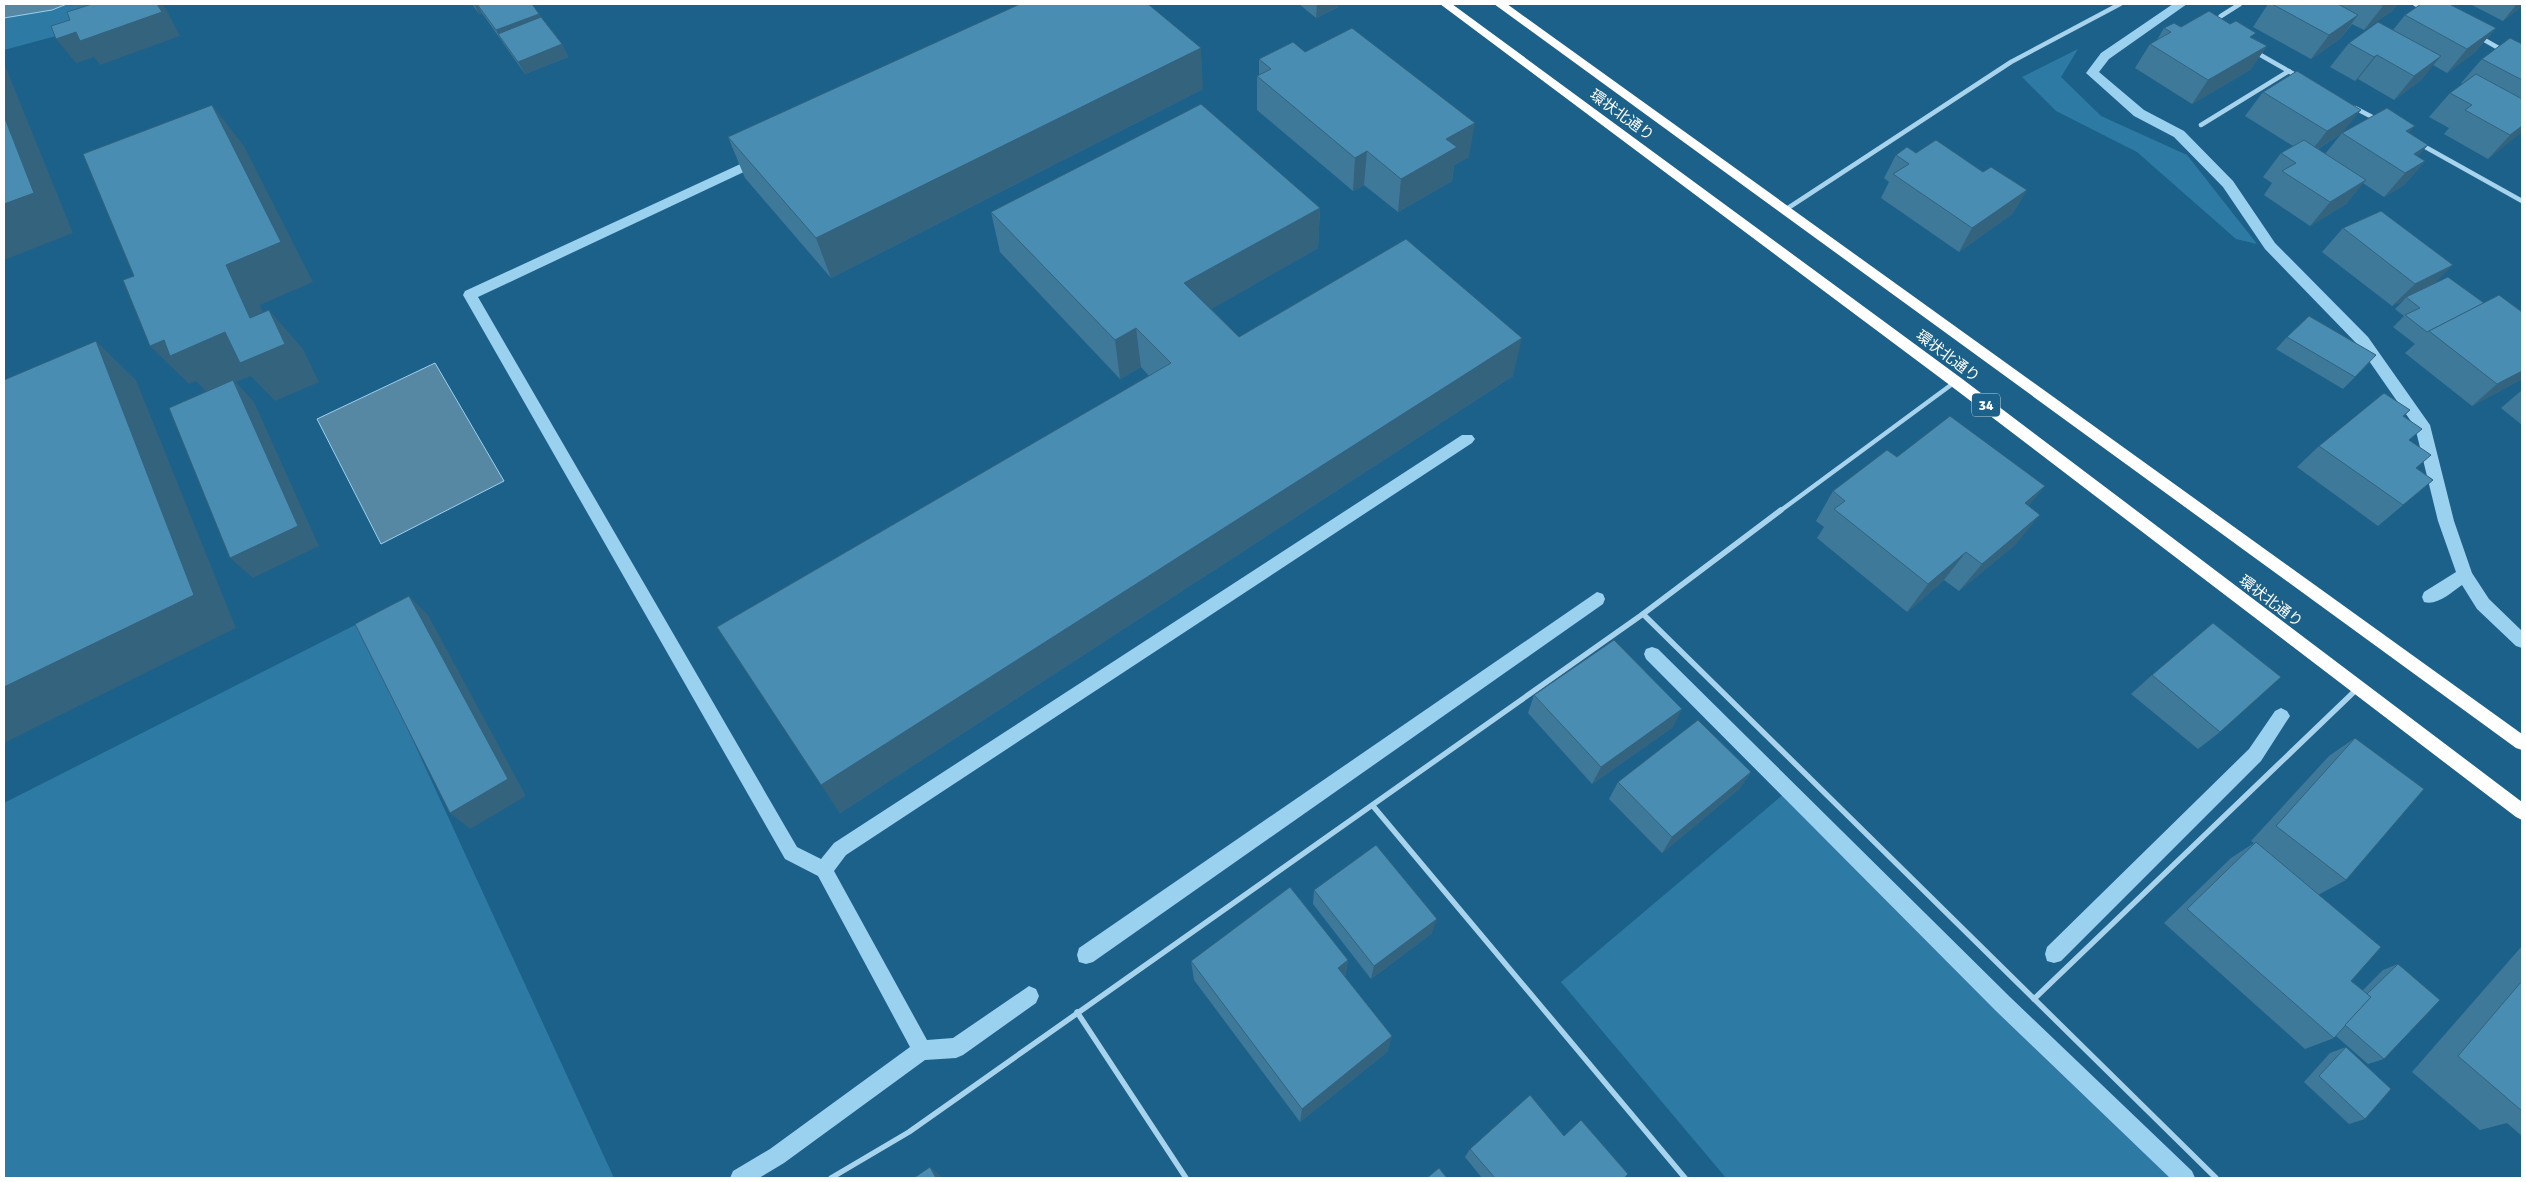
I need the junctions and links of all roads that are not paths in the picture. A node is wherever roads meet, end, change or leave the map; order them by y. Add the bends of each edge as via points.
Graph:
1 (1445, 4) edge
2 (1500, 4) edge
3 (2120, 4) edge
4 (2240, 4) edge
5 (2415, 4) edge
6 (2432, 12) edge
7 (2220, 30) edge
8 (2473, 34) edge
9 (2249, 48) edge
10 (2506, 52) edge
11 (2288, 71) junction
12 (2306, 80) edge
13 (2349, 104) edge
14 (2384, 124) edge
15 (2201, 125) dead end
16 (2418, 143) edge
17 (2522, 201) edge
18 (1785, 210) junction
19 (1956, 382) junction
20 (1643, 614) junction
21 (2358, 688) junction
22 (2522, 743) edge
23 (1373, 806) junction
24 (2522, 812) edge
25 (2034, 999) junction
26 (1077, 1012) junction
27 (831, 1178) edge
28 (1186, 1178) edge
29 (1685, 1178) edge
30 (2216, 1178) edge

1 - 19 highway, 環状北通り / 34
2 - 18 highway, 環状北通り
3 - 18 street via 2011,62
4 - 7 street via 2220,16 2214,26
5 - 6 street
8 - 10 street
9 - 11 street
11 - 12 street
11 - 15 street
13 - 14 street
16 - 17 street
18 - 22 highway, 環状北通り
19 - 20 street
19 - 21 highway, 環状北通り / 34
20 - 23 street
20 - 25 street
21 - 24 highway, 環状北通り / 34
21 - 25 street
23 - 26 street
23 - 29 street
25 - 30 street
26 - 27 street via 909,1132
26 - 28 street

